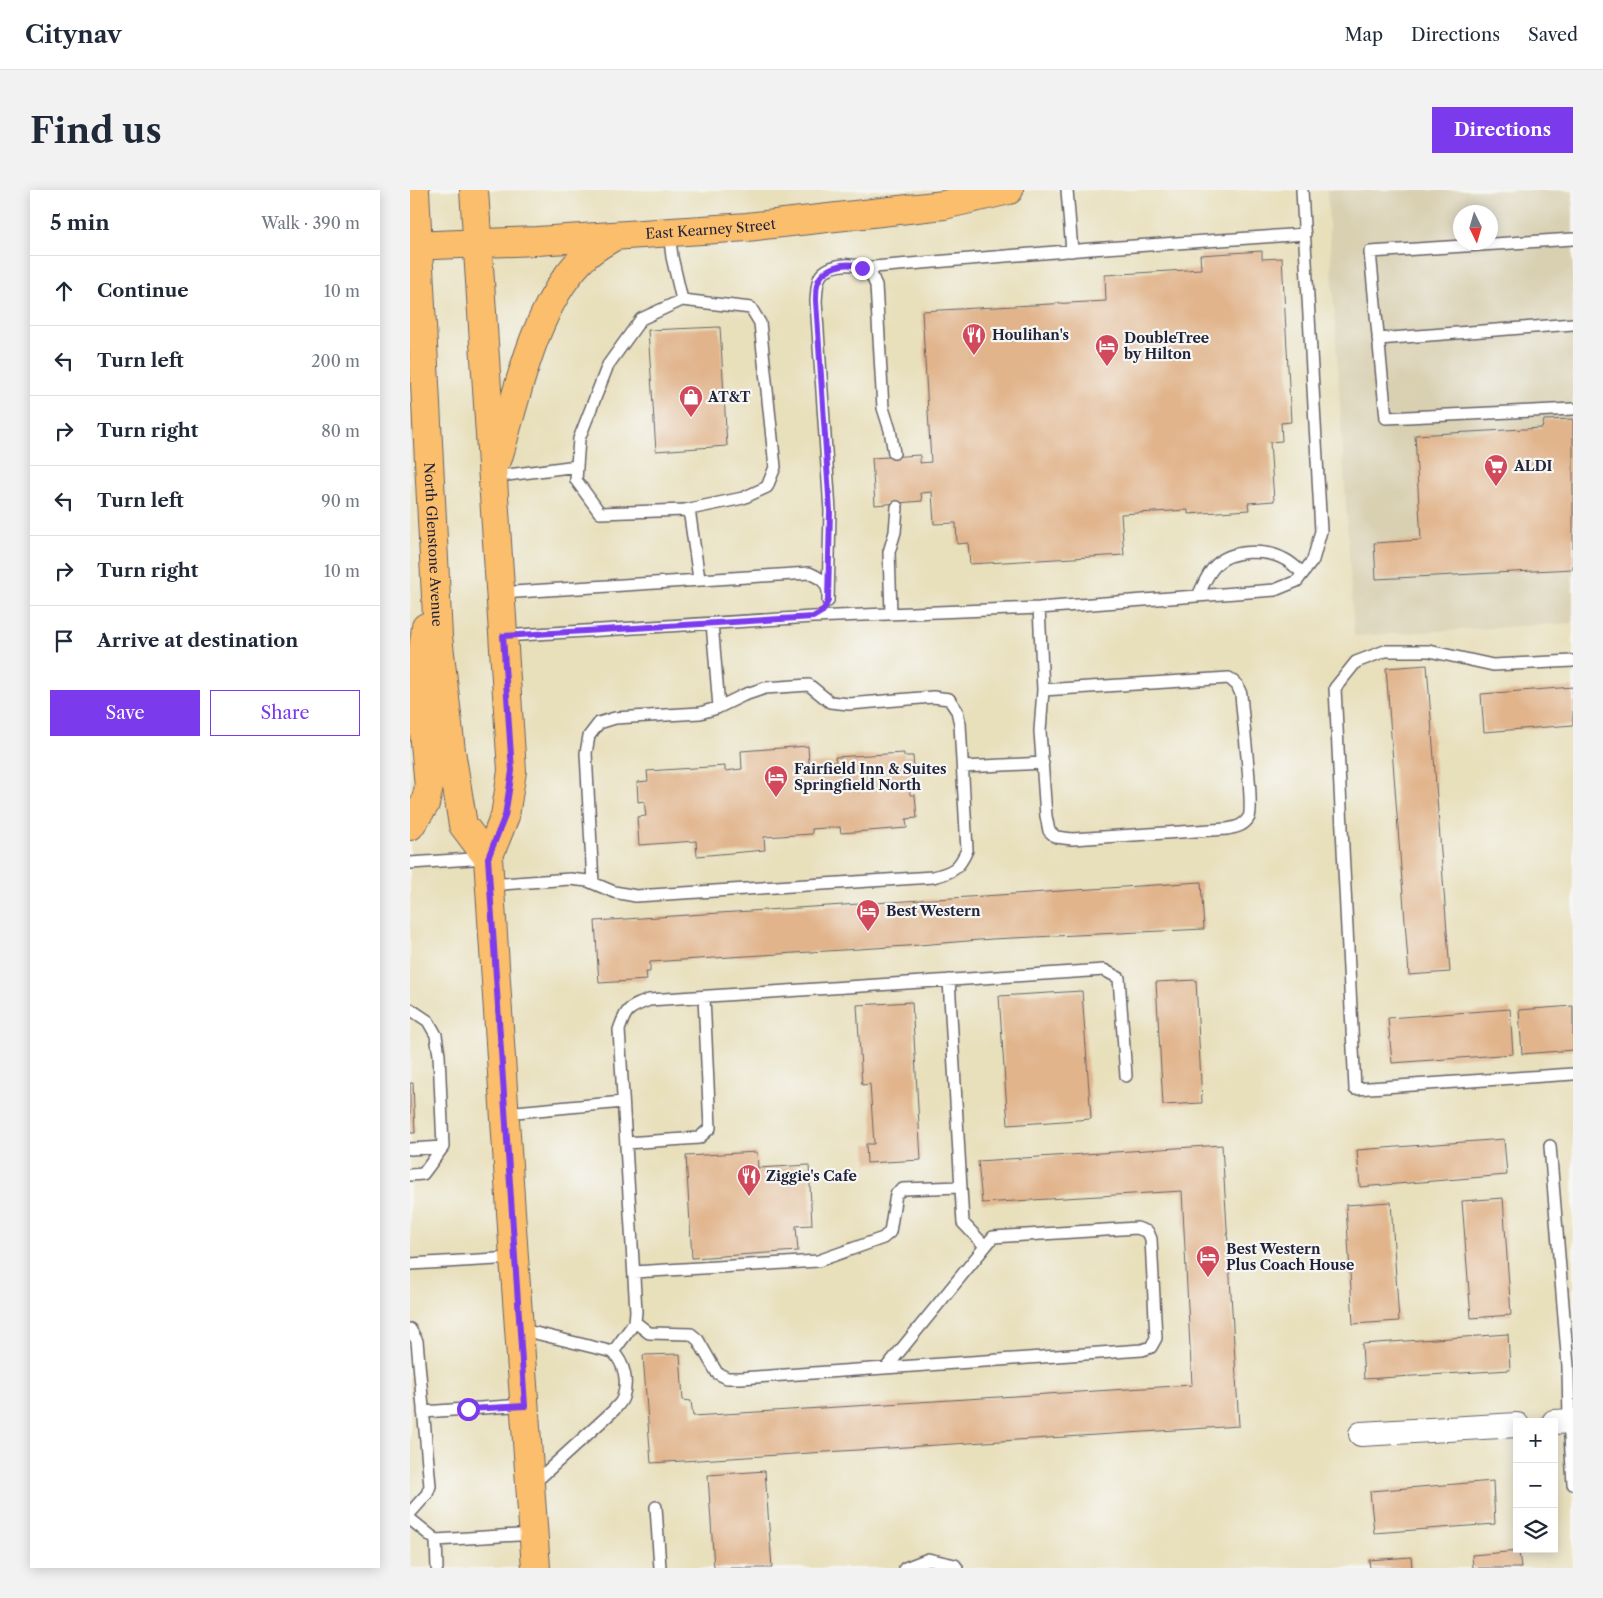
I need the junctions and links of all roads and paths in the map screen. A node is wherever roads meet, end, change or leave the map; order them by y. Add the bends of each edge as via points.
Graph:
1 (415, 190) edge
2 (474, 190) edge
3 (1009, 190) edge
4 (1067, 190) edge
5 (1302, 190) edge
6 (669, 232) junction
7 (1305, 234) junction
8 (615, 236) junction
9 (1573, 239) edge
10 (477, 243) junction
11 (414, 246) edge
12 (1072, 251) junction
13 (862, 268) junction
14 (682, 300) junction
15 (1573, 324) edge
16 (1378, 339) junction
17 (410, 366) edge
18 (426, 403) junction
19 (1573, 409) edge
20 (894, 453) dead end
21 (577, 466) junction
22 (492, 477) junction
23 (897, 508) dead end
24 (689, 509) junction
25 (434, 563) junction
26 (1303, 574) junction
27 (699, 580) junction
28 (500, 593) junction
29 (1198, 596) junction
30 (828, 601) junction
31 (1039, 608) junction
32 (891, 614) junction
33 (813, 617) junction
34 (712, 623) junction
35 (503, 636) junction
36 (1573, 661) edge
37 (1043, 690) junction
38 (719, 707) junction
39 (1042, 763) junction
40 (963, 767) junction
41 (410, 826) edge
42 (410, 863) edge
43 (489, 872) junction
44 (593, 883) junction
45 (949, 980) junction
46 (704, 997) junction
47 (410, 1009) edge
48 (1573, 1074) edge
49 (1126, 1076) dead end
50 (623, 1102) junction
51 (505, 1113) junction
52 (626, 1143) junction
53 (1550, 1146) dead end
54 (443, 1147) junction
55 (410, 1149) edge
56 (410, 1175) edge
57 (961, 1187) junction
58 (985, 1246) junction
59 (514, 1258) junction
60 (410, 1264) edge
61 (634, 1272) junction
62 (635, 1322) junction
63 (519, 1329) junction
64 (410, 1330) edge
65 (1570, 1337) edge
66 (613, 1352) junction
67 (886, 1368) junction
68 (525, 1406) junction
69 (423, 1412) junction
70 (1565, 1422) edge
71 (1513, 1425) edge
72 (1361, 1434) dead end
73 (1573, 1484) edge
74 (530, 1487) junction
75 (656, 1507) dead end
76 (410, 1513) edge
77 (410, 1519) edge
78 (534, 1534) junction
79 (436, 1540) junction
80 (437, 1568) edge
81 (536, 1568) edge
82 (660, 1568) edge
83 (905, 1568) edge
84 (957, 1568) edge

1 - 11 main road, North Glenstone Avenue
2 - 10 main road
3 - 6 main road, East Kearney Street via 944,205 747,227
4 - 12 lane
5 - 7 lane
6 - 8 main road, East Kearney Street
6 - 14 lane
7 - 12 lane
7 - 26 lane via 1321,531 1313,560
8 - 10 main road, East Kearney Street
8 - 22 main road via 581,260 565,279 544,315 530,350
9 - 16 lane via 1370,252
10 - 11 main road, East Kearney Street
10 - 22 main road
11 - 18 main road, North Glenstone Avenue
12 - 13 lane
13 - 20 lane via 871,273 876,285 883,408
13 - 30 lane via 832,267 822,274 817,284 830,511
14 - 21 lane via 641,319 608,365 579,439
14 - 24 lane via 751,308 760,323 775,467 766,487 743,498
15 - 16 lane
16 - 19 lane via 1386,418
17 - 18 main road
18 - 25 main road, North Glenstone Avenue
21 - 22 lane
21 - 24 lane via 576,480 600,513
22 - 28 main road
23 - 32 lane via 889,552
24 - 27 lane
25 - 41 main road via 421,667 429,787 425,804
25 - 43 main road, North Glenstone Avenue via 450,751 463,825
26 - 29 lane via 1297,581 1276,590
26 - 29 lane via 1284,559 1248,552 1229,556 1215,565
27 - 28 lane
27 - 30 lane via 809,572 823,580 828,588
28 - 35 main road
29 - 31 lane
30 - 33 lane via 823,611
31 - 32 lane
31 - 37 lane
32 - 33 lane
33 - 34 lane
34 - 35 lane
34 - 38 lane
35 - 43 main road via 512,771 505,816
36 - 48 lane via 1493,664 1429,651 1385,652 1356,662 1335,688 1355,1089
37 - 39 lane
37 - 39 lane via 1229,678 1237,685 1240,694 1250,815 1243,825 1227,830 1072,839 1056,837 1049,831 1046,816
38 - 40 lane via 765,688 791,686 809,686 830,702 849,704 933,697 949,699 957,710 960,724
38 - 44 lane via 700,713 615,718 600,723 588,736 586,753
39 - 40 lane
40 - 44 lane via 967,850 962,864 949,873 933,877 636,896 614,892
42 - 43 lane
43 - 44 lane
43 - 51 main road
45 - 46 lane
45 - 49 lane via 1104,970 1119,978
45 - 57 lane
46 - 50 lane via 649,1000 624,1014 618,1030
46 - 52 lane via 710,1128 699,1138
47 - 54 lane via 428,1021 436,1036
50 - 51 lane
50 - 52 lane
51 - 59 main road
52 - 61 lane
53 - 65 lane
54 - 55 lane
54 - 56 lane via 423,1174
57 - 58 lane via 963,1223
57 - 61 lane via 904,1189 896,1194 890,1232 883,1238 818,1261
58 - 67 lane
58 - 67 lane via 993,1237 1137,1228 1148,1232 1156,1338 1151,1347
59 - 60 lane
59 - 63 main road
61 - 62 lane
62 - 66 lane
62 - 67 lane via 649,1333 691,1334 717,1373 727,1378
63 - 66 lane
63 - 68 main road
64 - 69 lane via 417,1341
65 - 70 lane
66 - 74 lane via 620,1359 624,1371 623,1399
68 - 69 lane
68 - 74 main road
69 - 76 lane via 430,1486
70 - 73 lane
71 - 72 street
74 - 78 main road
75 - 82 lane
77 - 79 lane
78 - 79 lane
78 - 81 main road
79 - 80 lane
83 - 84 lane via 928,1559

